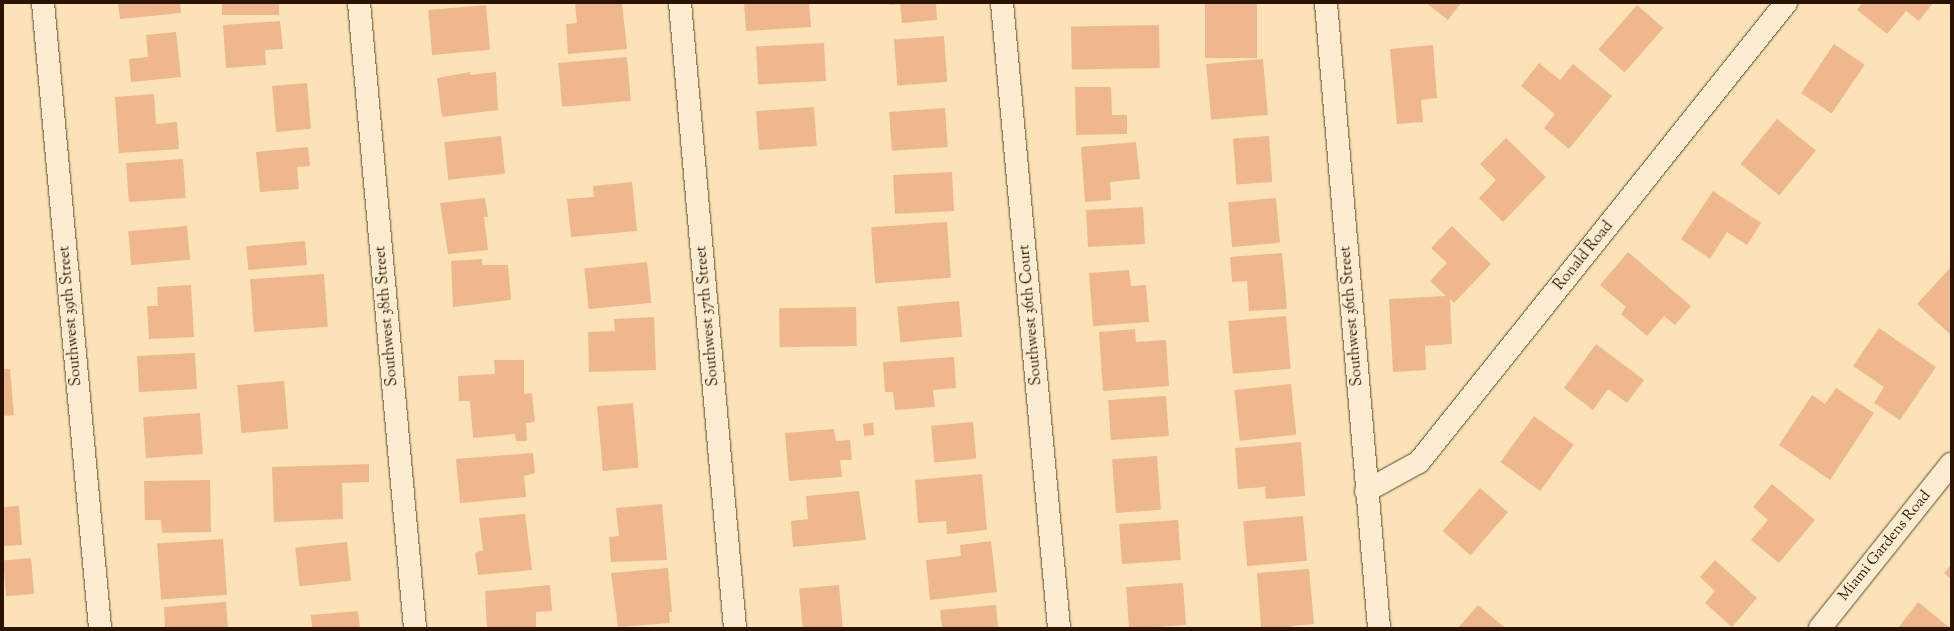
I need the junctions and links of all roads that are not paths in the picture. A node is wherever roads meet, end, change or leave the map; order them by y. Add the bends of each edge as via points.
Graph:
1 (43, 3) edge
2 (359, 3) edge
3 (680, 3) edge
4 (1002, 3) edge
5 (1326, 3) edge
6 (1786, 3) edge
7 (1951, 464) edge
8 (1366, 491) junction
9 (100, 628) edge
10 (416, 628) edge
11 (735, 628) edge
12 (1059, 628) edge
13 (1379, 628) edge
14 (1820, 628) edge

1 - 9 street, Southwest 39th Street
2 - 10 street, Southwest 38th Street
3 - 11 street, Southwest 37th Street
4 - 12 street, Southwest 36th Court
5 - 8 street, Southwest 36th Street
6 - 8 street, Ronald Road via 1419,462
7 - 14 street, Miami Gardens Road
8 - 13 street, Southwest 36th Street

